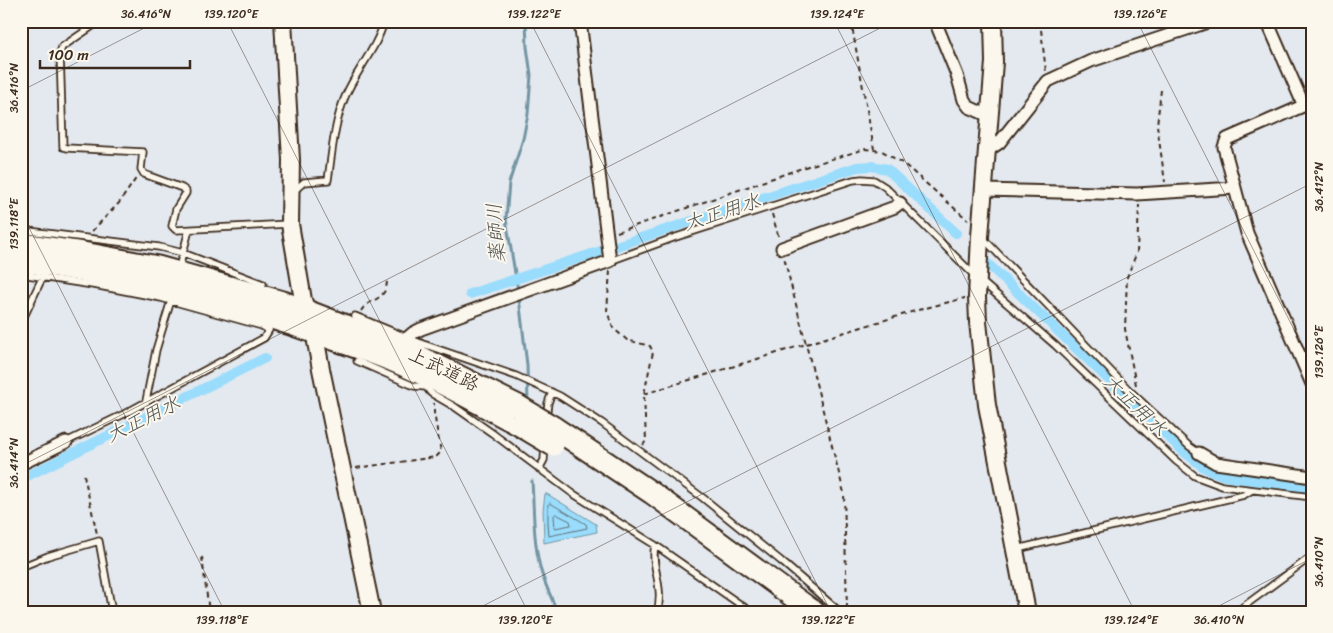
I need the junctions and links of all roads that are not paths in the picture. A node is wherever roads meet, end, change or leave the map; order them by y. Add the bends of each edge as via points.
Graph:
1 (100, 21) edge
2 (283, 21) edge
3 (384, 21) edge
4 (580, 21) edge
5 (935, 21) edge
6 (993, 21) edge
7 (1212, 21) edge
8 (1267, 21) edge
9 (1308, 104) edge
10 (989, 116) junction
11 (987, 151) junction
12 (1234, 188) junction
13 (984, 190) junction
14 (290, 194) junction
15 (900, 203) junction
16 (290, 224) junction
17 (21, 230) edge
18 (189, 230) junction
19 (980, 236) junction
20 (21, 244) edge
21 (782, 248) road end
22 (184, 252) junction
23 (609, 258) junction
24 (21, 261) edge
25 (180, 264) dead end
26 (21, 274) edge
27 (43, 276) junction
28 (978, 278) junction
29 (263, 284) dead end
30 (172, 298) junction
31 (307, 311) junction
32 (357, 317) road end
33 (21, 323) edge
34 (314, 331) junction
35 (402, 342) junction
36 (357, 361) dead end
37 (1312, 384) edge
38 (431, 387) junction
39 (552, 392) junction
40 (146, 401) junction
41 (518, 415) junction
42 (553, 436) junction
43 (66, 442) joint
44 (1199, 453) joint
45 (21, 464) edge
46 (539, 468) junction
47 (1312, 477) edge
48 (1252, 490) junction
49 (1312, 497) edge
50 (655, 545) junction
51 (1015, 549) junction
52 (1312, 556) edge
53 (21, 567) edge
54 (112, 612) edge
55 (372, 612) edge
56 (657, 612) edge
57 (751, 612) edge
58 (790, 612) edge
59 (814, 612) edge
60 (840, 612) edge
61 (1027, 612) edge
62 (1236, 612) edge

1 - 18 lane via 62,47 60,53 62,144 67,148 140,150 144,154 142,172 186,190 172,226 176,230
2 - 14 street
3 - 14 lane via 344,98 328,180 304,182
4 - 23 street
5 - 10 street via 964,100 969,107
6 - 10 street via 995,49
7 - 11 street via 1091,61 1048,81 999,143
8 - 9 street
9 - 12 street via 1227,139 1224,147
10 - 11 street
11 - 13 street
12 - 13 street via 1140,194
12 - 37 street via 1247,233
13 - 19 street
14 - 16 street
15 - 21 street
15 - 23 lane via 879,182 862,179 818,190
15 - 28 lane
16 - 18 lane
16 - 31 street
17 - 22 lane
18 - 22 lane
19 - 28 street
19 - 44 lane via 1137,397
20 - 31 highway, 上武道路 via 158,267
22 - 25 lane
22 - 29 lane
23 - 35 street via 421,329
24 - 34 highway, 上武道路 via 111,274 164,286
26 - 27 lane
27 - 30 lane
27 - 33 lane
28 - 48 lane via 1055,345 1186,469 1212,483
28 - 51 street via 978,322 987,405
30 - 40 lane via 156,350
30 - 40 lane via 269,330 264,338
31 - 34 street
31 - 35 highway, 上武道路
32 - 35 lane
34 - 38 highway, 上武道路 via 414,370
34 - 55 street
35 - 39 lane via 516,376
35 - 41 highway, 上武道路
36 - 38 lane via 414,386
38 - 41 highway, 上武道路
38 - 46 lane
39 - 46 lane via 547,408 544,460
39 - 60 lane via 574,404 752,536
40 - 43 lane
41 - 42 highway, 上武道路, bridge
42 - 58 highway, 上武道路
42 - 59 highway, 上武道路 via 652,493
43 - 45 street
44 - 47 street via 1216,463
46 - 50 lane
48 - 49 lane
48 - 51 lane via 1244,495
50 - 56 lane via 660,598
50 - 57 lane
51 - 61 street
52 - 62 lane
53 - 54 lane via 99,542

